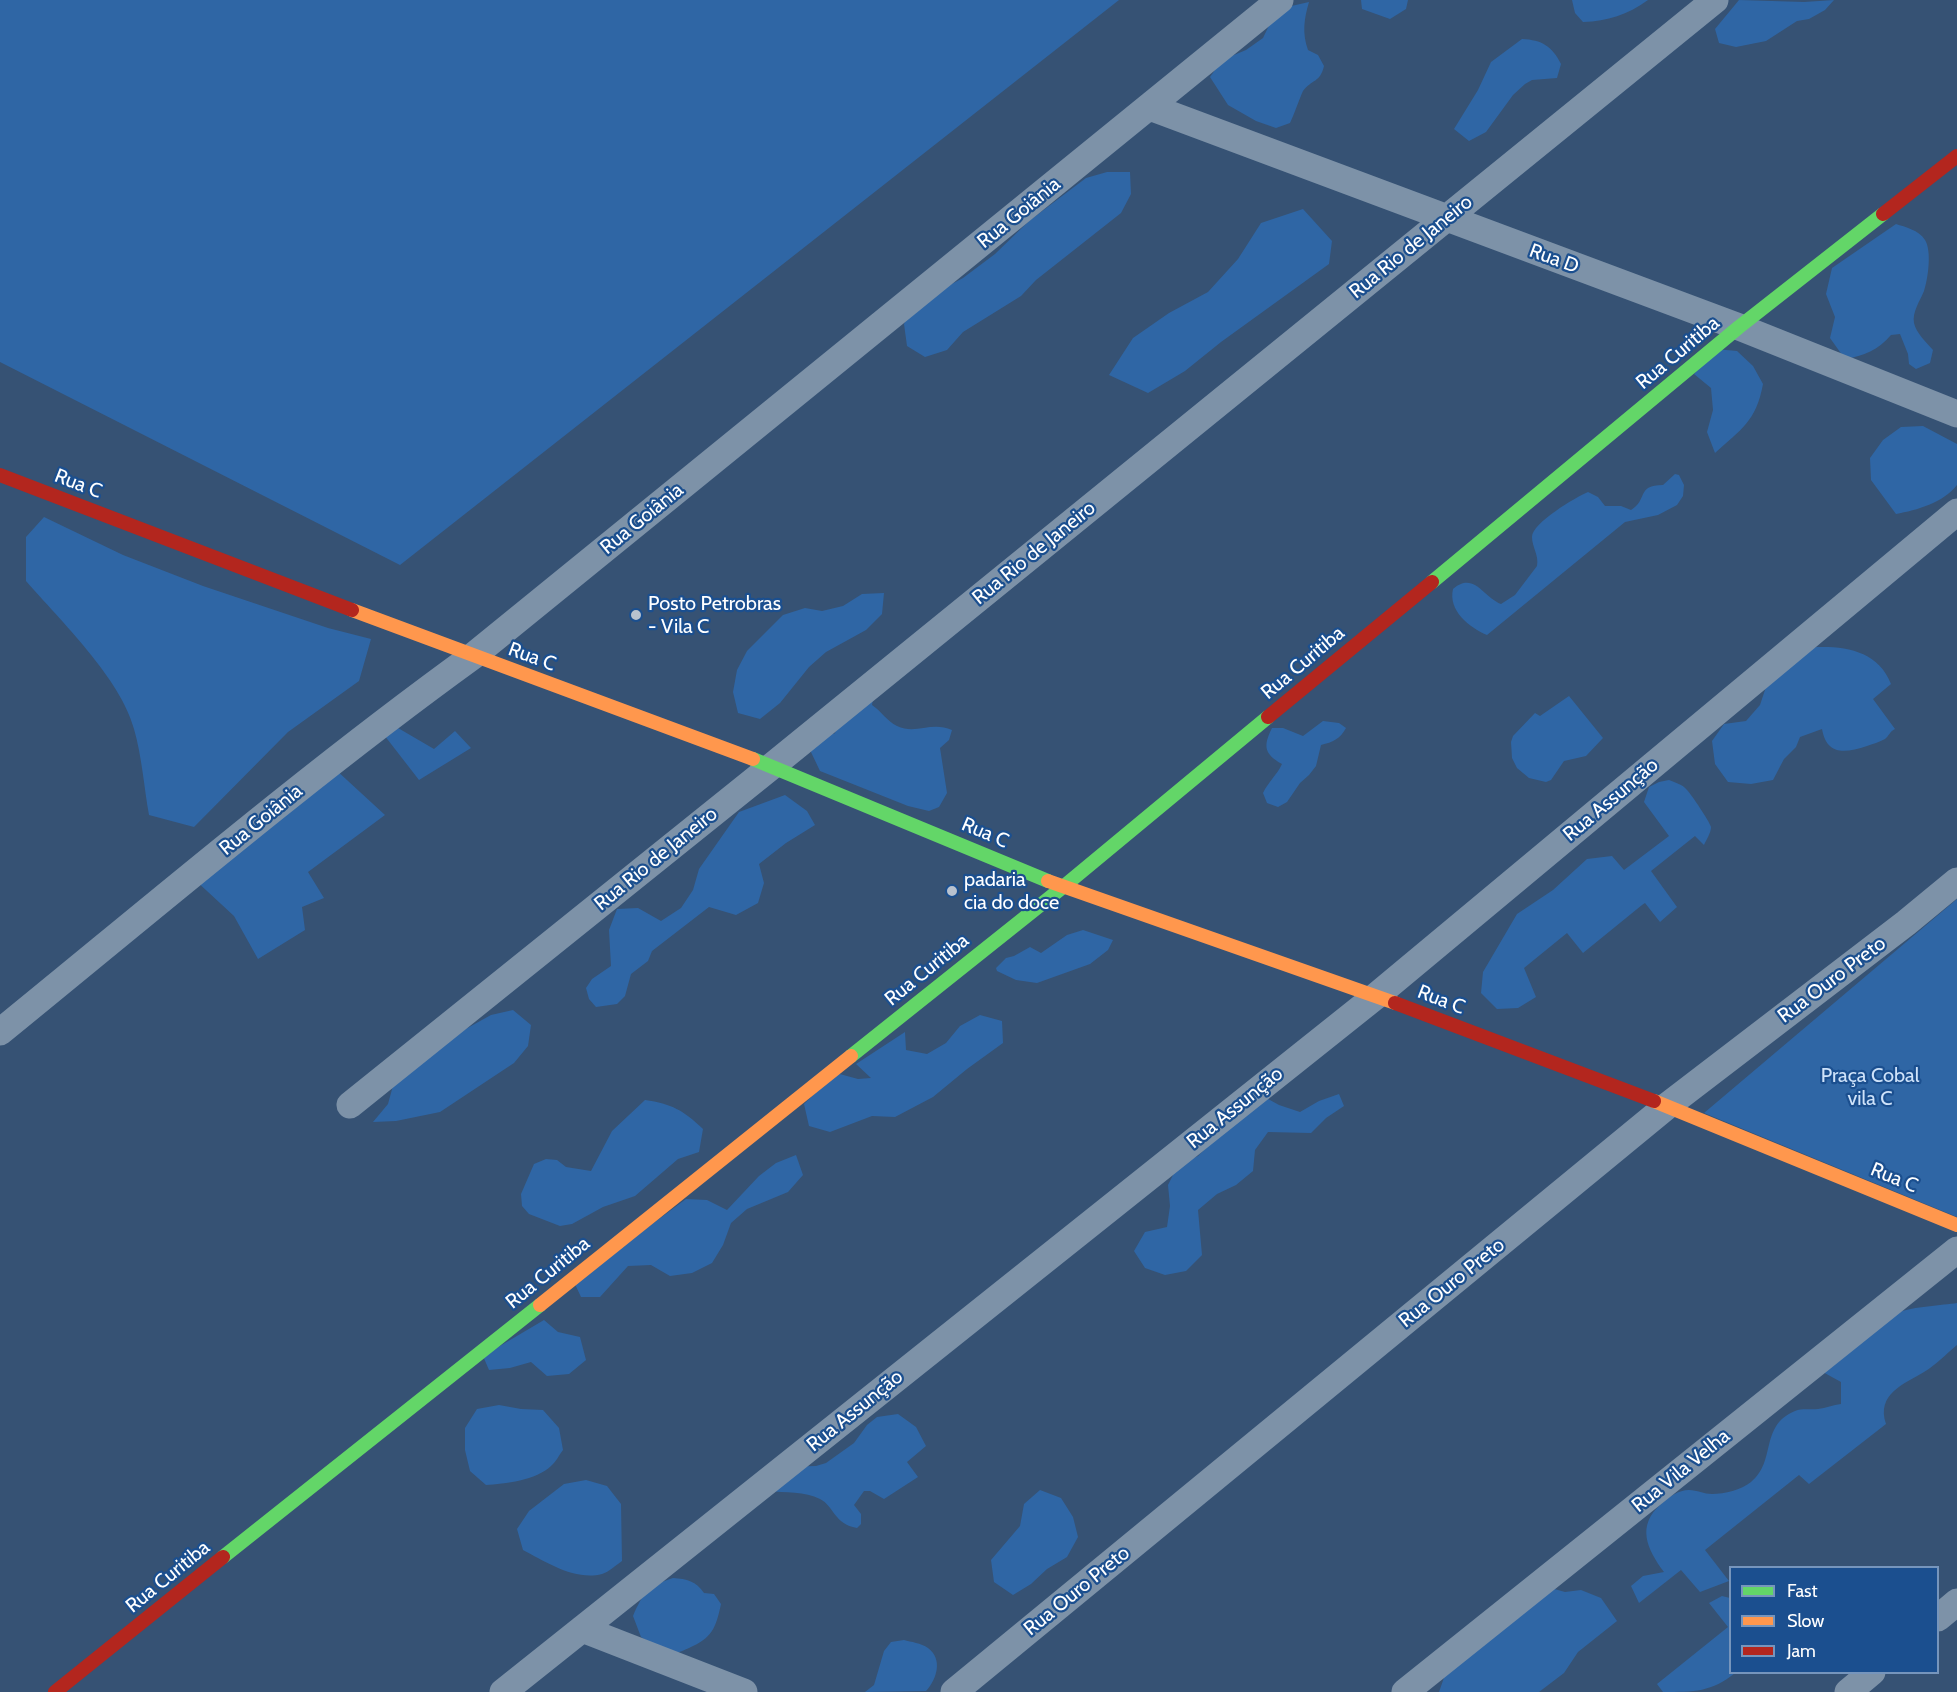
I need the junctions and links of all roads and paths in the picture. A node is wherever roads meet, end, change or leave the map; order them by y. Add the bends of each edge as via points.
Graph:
1 (1280, 0) edge
2 (1715, 0) edge
3 (1150, 107) junction
4 (1957, 156) edge
5 (1446, 219) junction
6 (1739, 327) junction
7 (1957, 414) edge
8 (0, 475) edge
9 (1957, 512) edge
10 (473, 656) junction
11 (772, 766) junction
12 (1957, 881) edge
13 (1063, 887) junction
14 (1376, 996) junction
15 (0, 1032) edge
16 (350, 1105) dead end
17 (1667, 1106) junction
18 (1957, 1225) edge
19 (1957, 1250) edge
20 (1957, 1602) edge
21 (1939, 1617) edge
22 (582, 1629) junction
23 (1870, 1674) edge
24 (55, 1692) edge
25 (503, 1692) edge
26 (744, 1692) edge
27 (954, 1692) edge
28 (1405, 1692) edge
29 (1848, 1692) edge

1 - 3 street, Rua Goiânia
2 - 5 street, Rua Rio de Janeiro
3 - 5 street, Rua D
3 - 10 street, Rua Goiânia
4 - 6 street, Rua Curitiba
5 - 6 street, Rua D
5 - 11 street, Rua Rio de Janeiro
6 - 7 street, Rua D
6 - 13 street, Rua Curitiba
8 - 10 street, Rua C
9 - 14 street, Rua Assunção
10 - 11 street, Rua C
10 - 15 street, Rua Goiânia via 341,754
11 - 13 street, Rua C
11 - 16 street, Rua Rio de Janeiro
12 - 17 street, Rua Ouro Preto
13 - 14 street, Rua C
13 - 24 street, Rua Curitiba
14 - 17 street, Rua C
14 - 22 street, Rua Assunção
17 - 18 street, Rua C
17 - 27 street, Rua Ouro Preto
19 - 28 street, Rua Vila Velha
20 - 21 street
22 - 25 street, Rua Assunção
22 - 26 street
23 - 29 street

